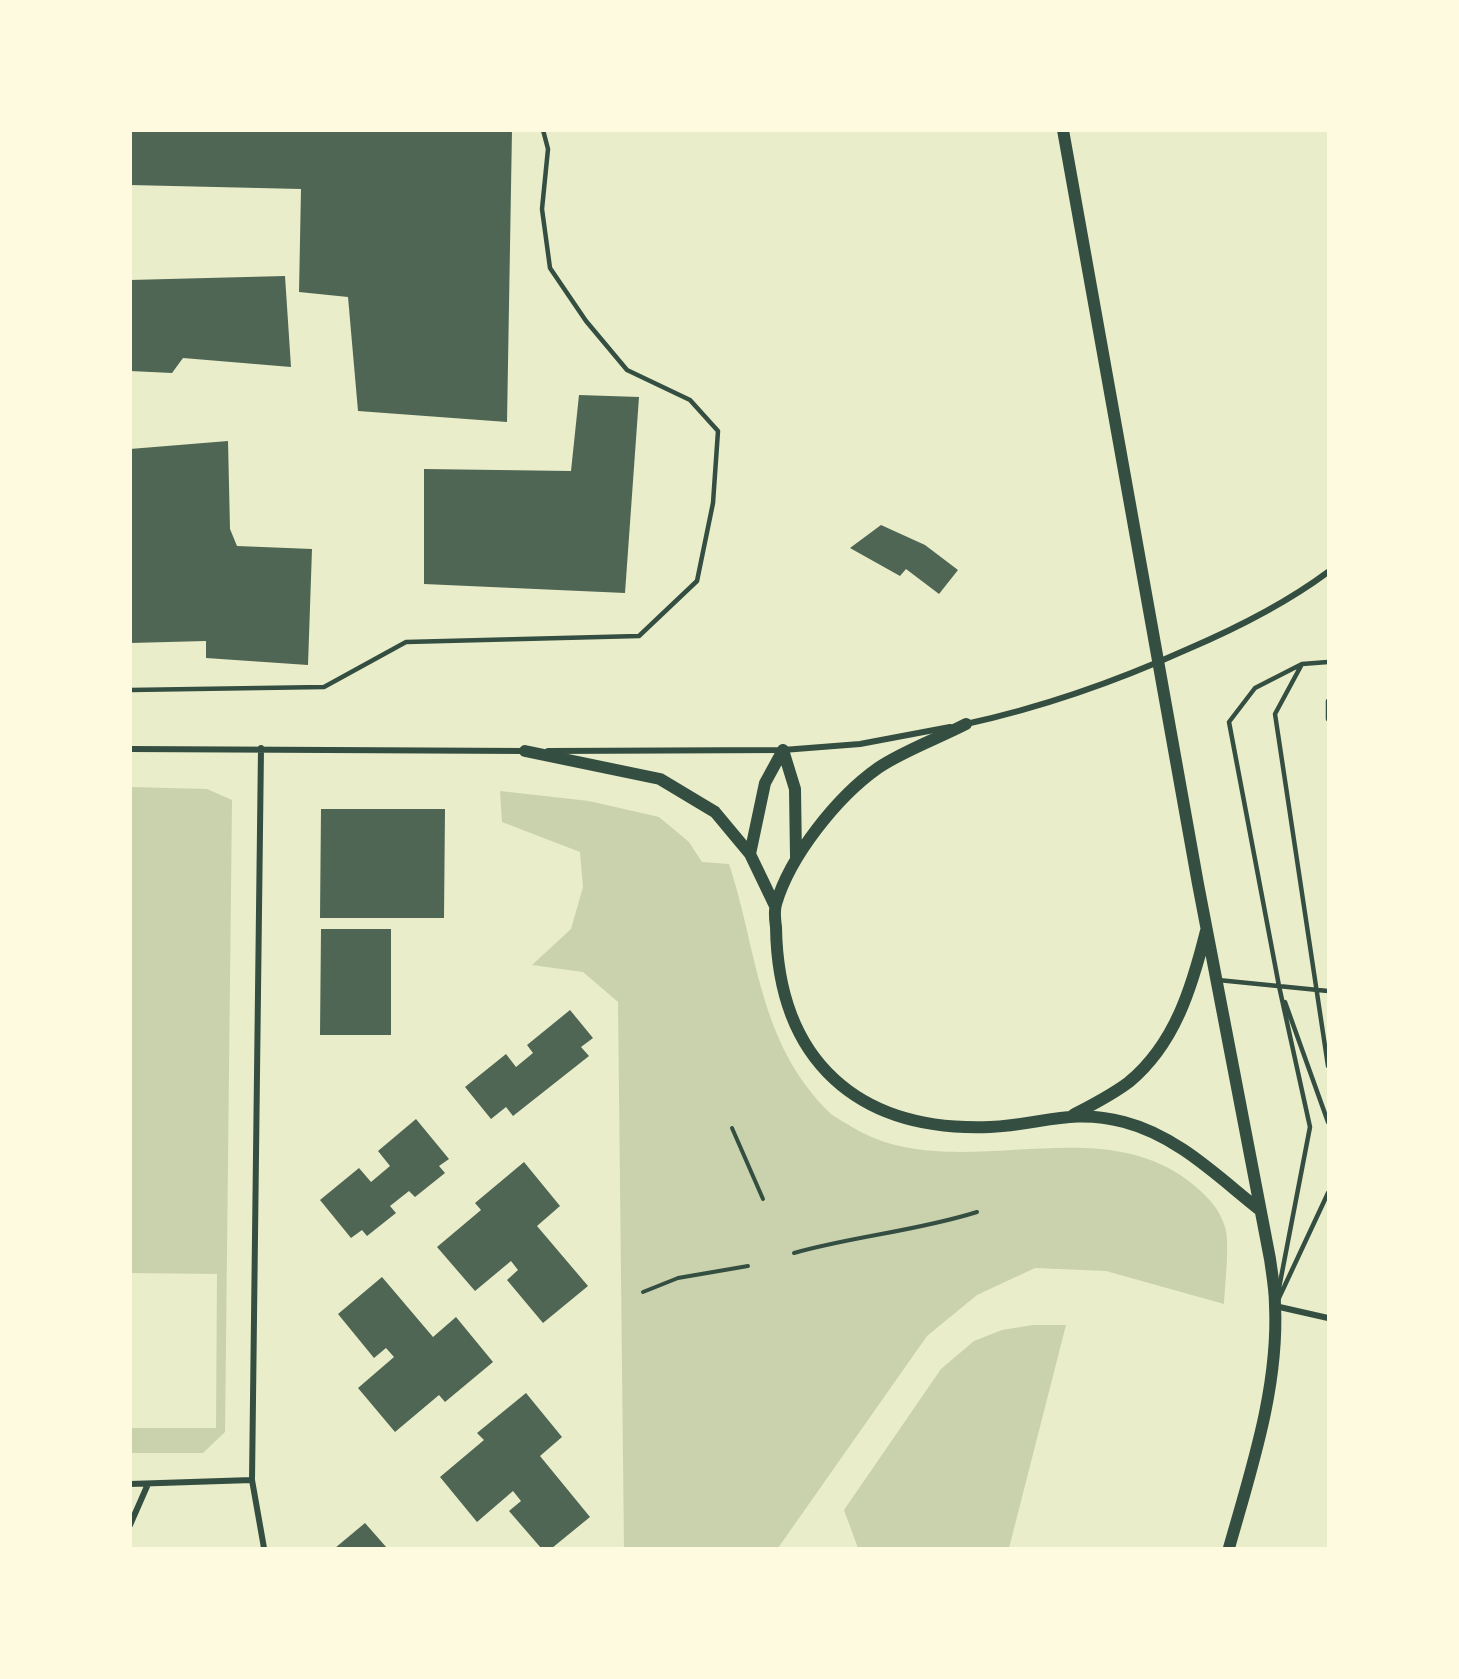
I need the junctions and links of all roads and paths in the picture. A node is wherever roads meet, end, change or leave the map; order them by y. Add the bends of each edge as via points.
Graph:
1 (543, 130) edge
2 (1066, 134) edge
3 (1329, 572) edge
4 (1329, 662) edge
5 (1302, 664) junction
6 (130, 690) edge
7 (1329, 701) edge
8 (1329, 719) edge
9 (966, 724) junction
10 (261, 748) junction
11 (130, 749) edge
12 (783, 750) junction
13 (525, 751) junction
14 (750, 854) junction
15 (796, 857) junction
16 (775, 906) junction
17 (1206, 927) junction
18 (1218, 980) junction
19 (1279, 986) junction
20 (1318, 989) junction
21 (1329, 991) edge
22 (1329, 1066) edge
23 (1073, 1115) junction
24 (1329, 1122) edge
25 (732, 1128) dead end
26 (1329, 1193) edge
27 (763, 1199) dead end
28 (1327, 1203) edge
29 (1260, 1210) junction
30 (977, 1212) dead end
31 (794, 1253) dead end
32 (748, 1266) dead end
33 (643, 1292) dead end
34 (1275, 1305) junction
35 (1329, 1318) edge
36 (252, 1480) junction
37 (130, 1484) edge
38 (148, 1484) junction
39 (130, 1525) edge
40 (264, 1548) edge
41 (1229, 1548) edge

1 - 6 lane via 548,148 542,209 550,268 586,321 627,370 690,400 718,431 713,503 697,581 639,636 406,642 324,687
2 - 17 main road
3 - 9 street via 1230,631 1143,670 1059,701
4 - 5 lane
5 - 19 lane via 1255,688 1229,723
5 - 20 lane via 1275,714
7 - 8 lane
9 - 12 street via 860,744
9 - 15 main road via 879,768 834,809
10 - 11 street
10 - 13 street
10 - 36 street
12 - 13 street
12 - 14 main road via 765,783
12 - 15 main road via 795,789
13 - 14 main road via 660,779 715,812
14 - 16 main road
15 - 16 main road
16 - 23 main road via 778,969 798,1028 829,1077 862,1101 927,1125 990,1127
17 - 18 main road
17 - 23 main road via 1193,983 1162,1045 1129,1082
18 - 19 lane
18 - 29 main road
19 - 20 lane
19 - 24 lane
19 - 34 lane via 1310,1127
20 - 21 lane
20 - 22 lane
23 - 29 main road via 1126,1122 1151,1132 1214,1171
25 - 27 path
26 - 28 lane
28 - 34 lane
29 - 34 main road
30 - 31 path
32 - 33 path via 678,1278
34 - 35 street
34 - 41 main road via 1272,1373 1255,1456
36 - 38 street
36 - 40 street
37 - 38 street
38 - 39 street

